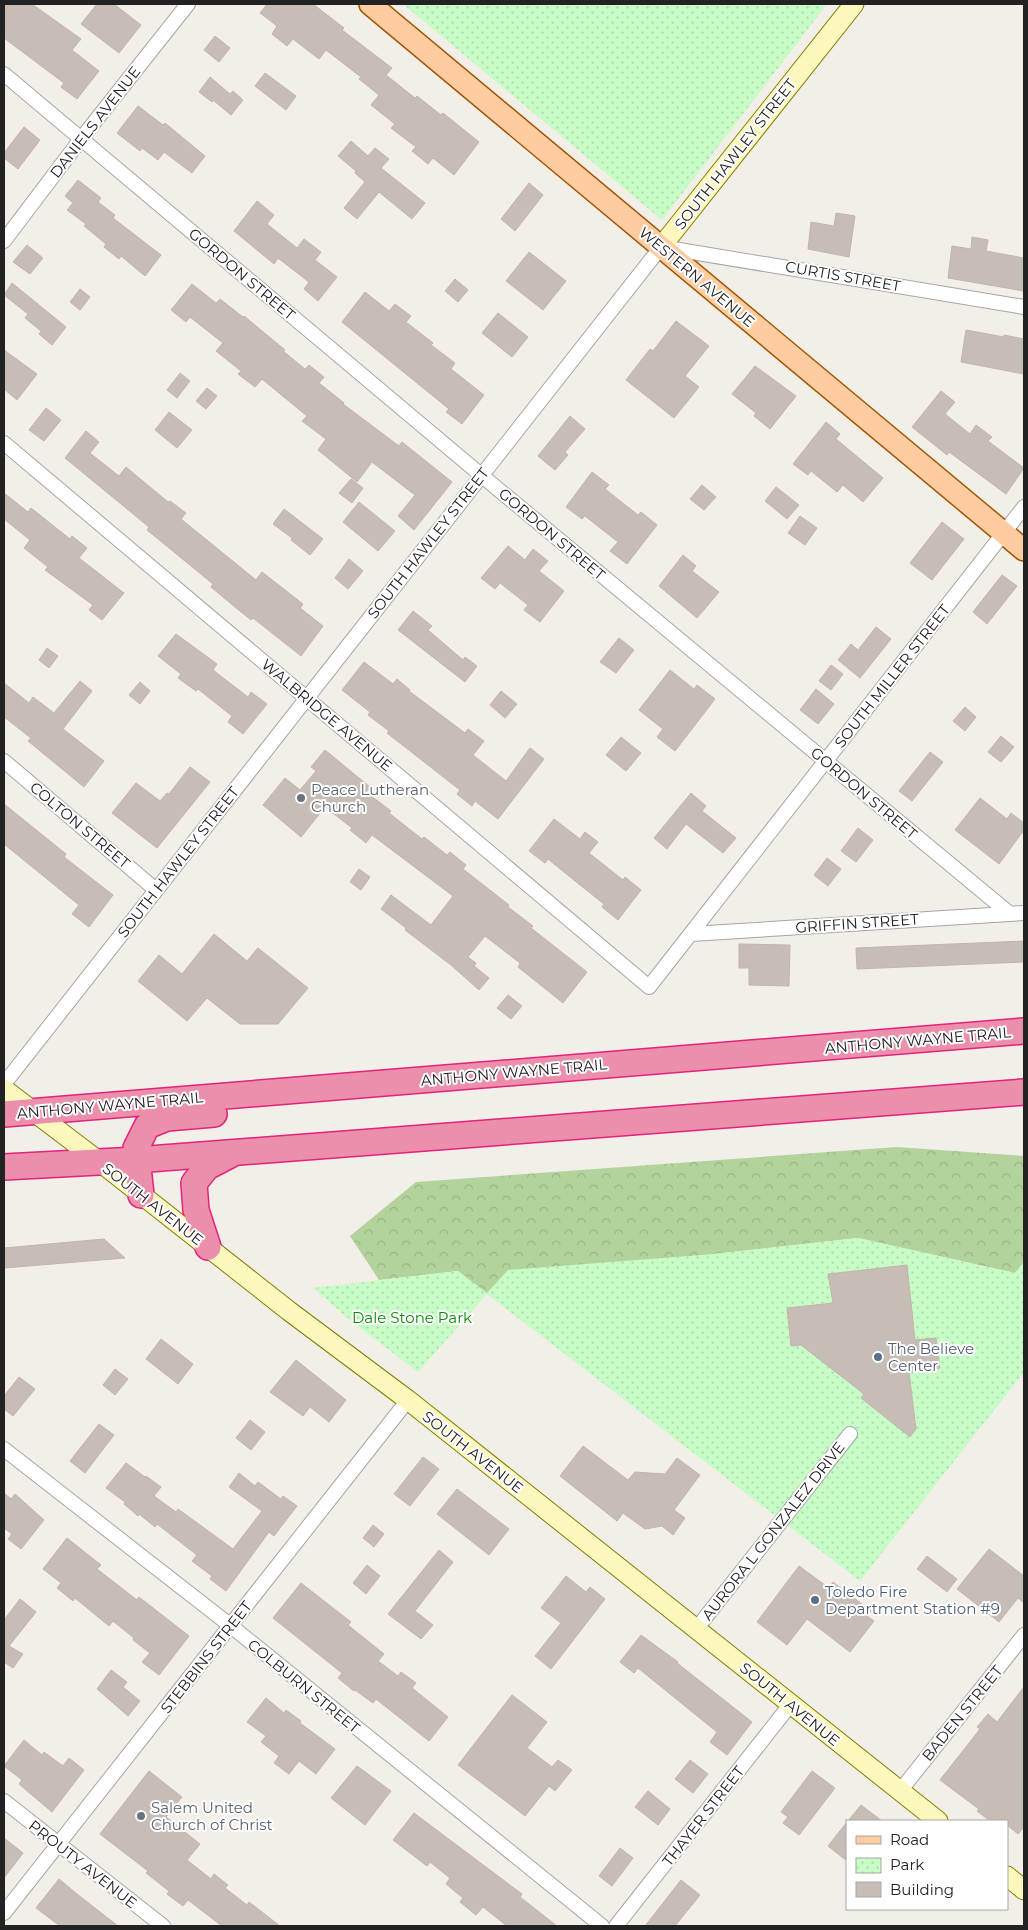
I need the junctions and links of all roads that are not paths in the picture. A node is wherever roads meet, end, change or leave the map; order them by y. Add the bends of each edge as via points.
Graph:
1 (188, 4) edge
2 (370, 4) edge
3 (854, 4) edge
4 (4, 74) edge
5 (81, 139) junction
6 (4, 241) edge
7 (661, 247) junction
8 (1024, 307) edge
9 (4, 443) edge
10 (481, 475) junction
11 (1024, 507) edge
12 (1004, 533) junction
13 (1024, 550) edge
14 (308, 698) junction
15 (4, 761) edge
16 (826, 761) junction
17 (156, 890) junction
18 (1017, 914) edge
19 (691, 934) junction
20 (649, 987) joint
21 (1024, 1031) edge
22 (4, 1084) edge
23 (324, 1088) junction
24 (1024, 1092) edge
25 (9, 1108) edge
26 (235, 1152) junction
27 (136, 1160) junction
28 (100, 1162) junction
29 (4, 1167) edge
30 (141, 1194) junction
31 (208, 1247) junction
32 (408, 1400) junction
33 (850, 1434) dead end
34 (4, 1449) edge
35 (230, 1626) junction
36 (697, 1628) junction
37 (1024, 1635) edge
38 (790, 1705) junction
39 (900, 1791) junction
40 (4, 1801) edge
41 (937, 1820) edge
42 (58, 1844) junction
43 (1008, 1877) edge
44 (1024, 1890) edge
45 (4, 1914) edge
46 (163, 1926) edge
47 (602, 1926) edge
48 (616, 1926) edge

1 - 5 street, DANIELS AVENUE
2 - 7 main road, WESTERN AVENUE
3 - 7 street, SOUTH HAWLEY STREET
4 - 5 street, GORDON STREET
5 - 6 street, DANIELS AVENUE
5 - 10 street, GORDON STREET
7 - 8 street, CURTIS STREET
7 - 10 street, SOUTH HAWLEY STREET
7 - 12 main road, WESTERN AVENUE
9 - 14 street, WALBRIDGE AVENUE
10 - 14 street, SOUTH HAWLEY STREET
10 - 16 street, GORDON STREET
11 - 12 street, SOUTH MILLER STREET
12 - 13 main road, WESTERN AVENUE
12 - 16 street, SOUTH MILLER STREET
14 - 17 street, SOUTH HAWLEY STREET
14 - 20 street, WALBRIDGE AVENUE
15 - 17 street, COLTON STREET
16 - 18 street, GORDON STREET
16 - 19 street, SOUTH MILLER STREET
17 - 22 street, SOUTH HAWLEY STREET
18 - 19 street, GRIFFIN STREET
19 - 20 street, SOUTH MILLER STREET
21 - 23 highway, ANTHONY WAYNE TRAIL
23 - 25 highway, ANTHONY WAYNE TRAIL
23 - 27 highway via 289,1108 167,1118 147,1126 136,1148
24 - 26 highway
25 - 28 street, SOUTH AVENUE
26 - 27 highway
26 - 31 highway via 207,1167 194,1183 196,1210
27 - 28 highway
27 - 30 highway
28 - 29 highway
28 - 30 street, SOUTH AVENUE
30 - 31 street, SOUTH AVENUE
31 - 32 street, SOUTH AVENUE
32 - 35 street, STEBBINS STREET
32 - 36 street, SOUTH AVENUE
33 - 36 street, AURORA L GONZALEZ DRIVE
34 - 35 street, COLBURN STREET
35 - 42 street, STEBBINS STREET
35 - 47 street, COLBURN STREET
36 - 38 street, SOUTH AVENUE
37 - 39 street, BADEN STREET
38 - 39 street, SOUTH AVENUE
38 - 48 street, THAYER STREET
39 - 41 street, SOUTH AVENUE
40 - 42 street, PROUTY AVENUE
42 - 45 street, STEBBINS STREET
42 - 46 street, PROUTY AVENUE
43 - 44 street

